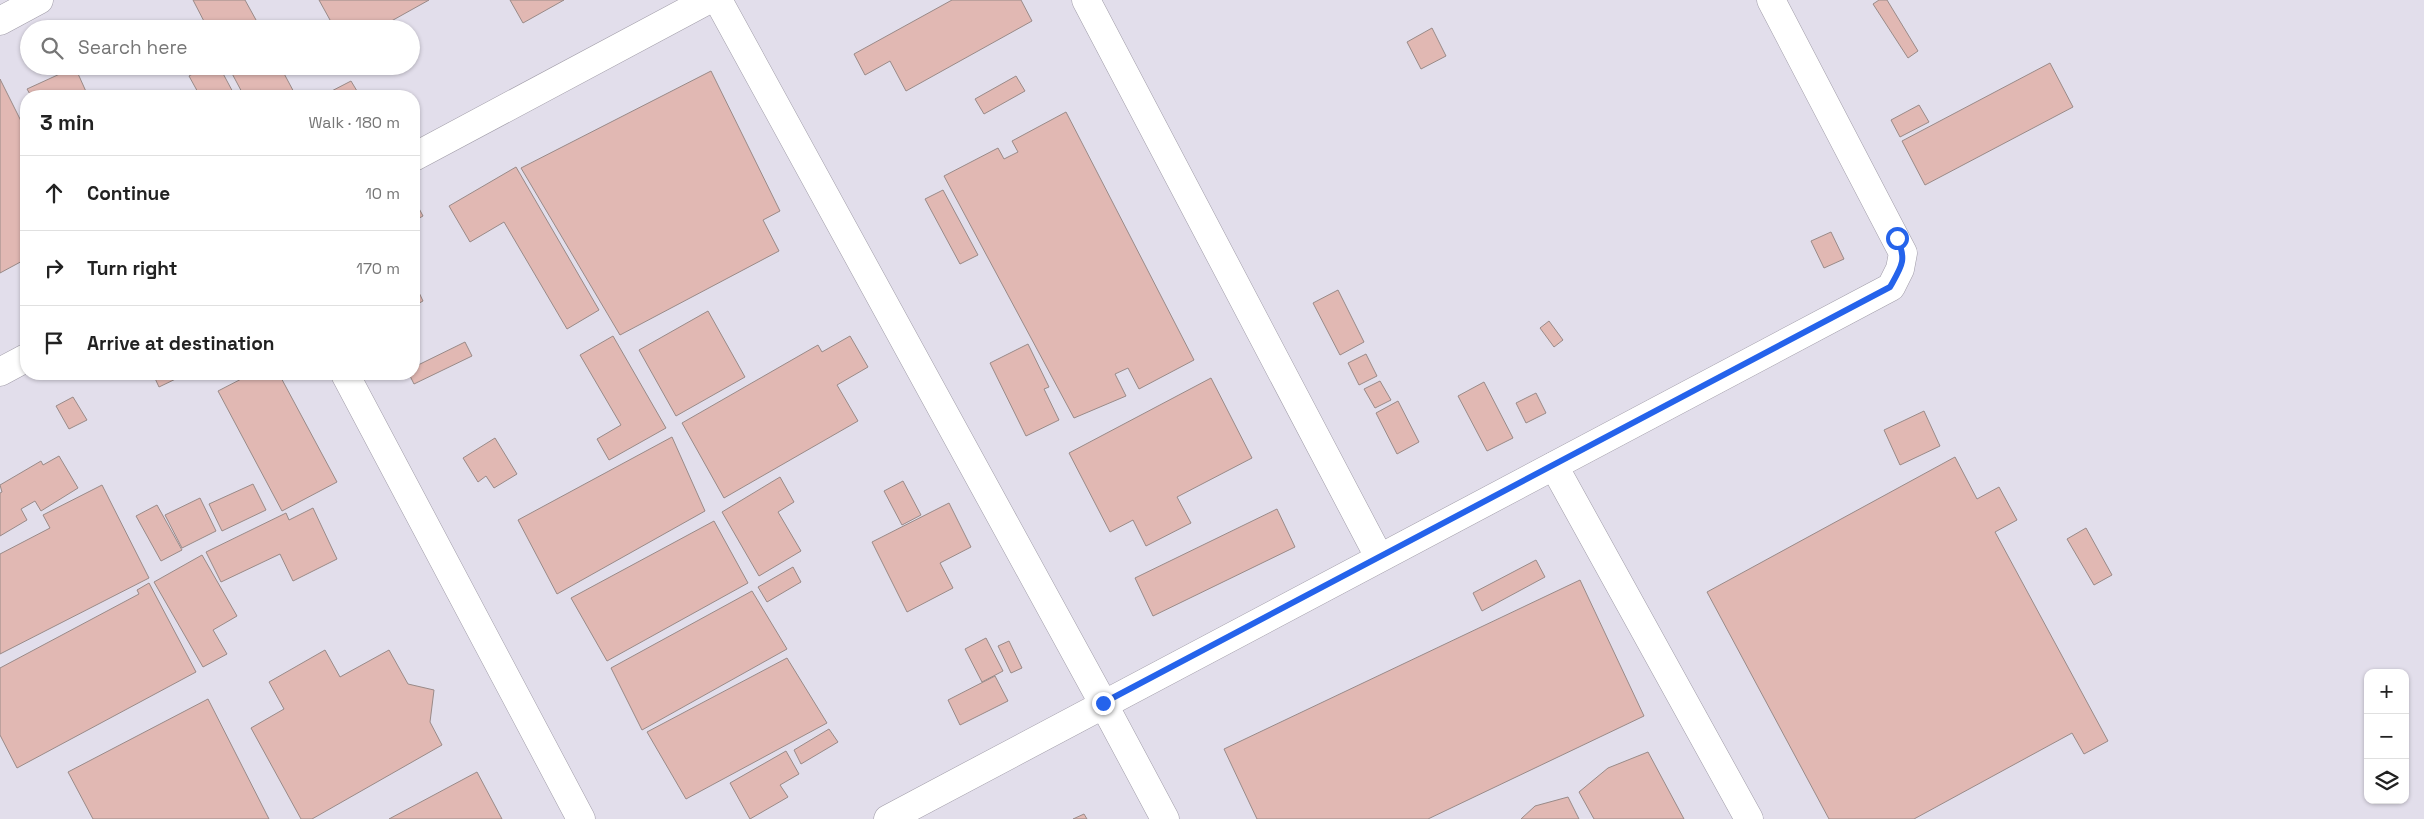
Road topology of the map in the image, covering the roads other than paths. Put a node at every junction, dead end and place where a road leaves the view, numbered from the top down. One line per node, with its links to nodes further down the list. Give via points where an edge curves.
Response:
1 (40, 0): 6 (lane)
2 (708, 0): 7 (lane)
3 (718, 0): 13 (lane)
4 (1086, 0): 12 (lane)
5 (1771, 0): 11 (lane, via 1897,238 1903,253 1900,269 1890,287)
6 (0, 21)
7 (420, 154)
8 (20, 361): 9 (lane)
9 (0, 372)
10 (348, 380): 14 (lane)
11 (1554, 466): 12 (lane); 17 (lane)
12 (1379, 557): 13 (lane)
13 (1103, 703): 15 (lane); 16 (lane)
14 (581, 819)
15 (888, 819)
16 (1165, 819)
17 (1749, 819)

